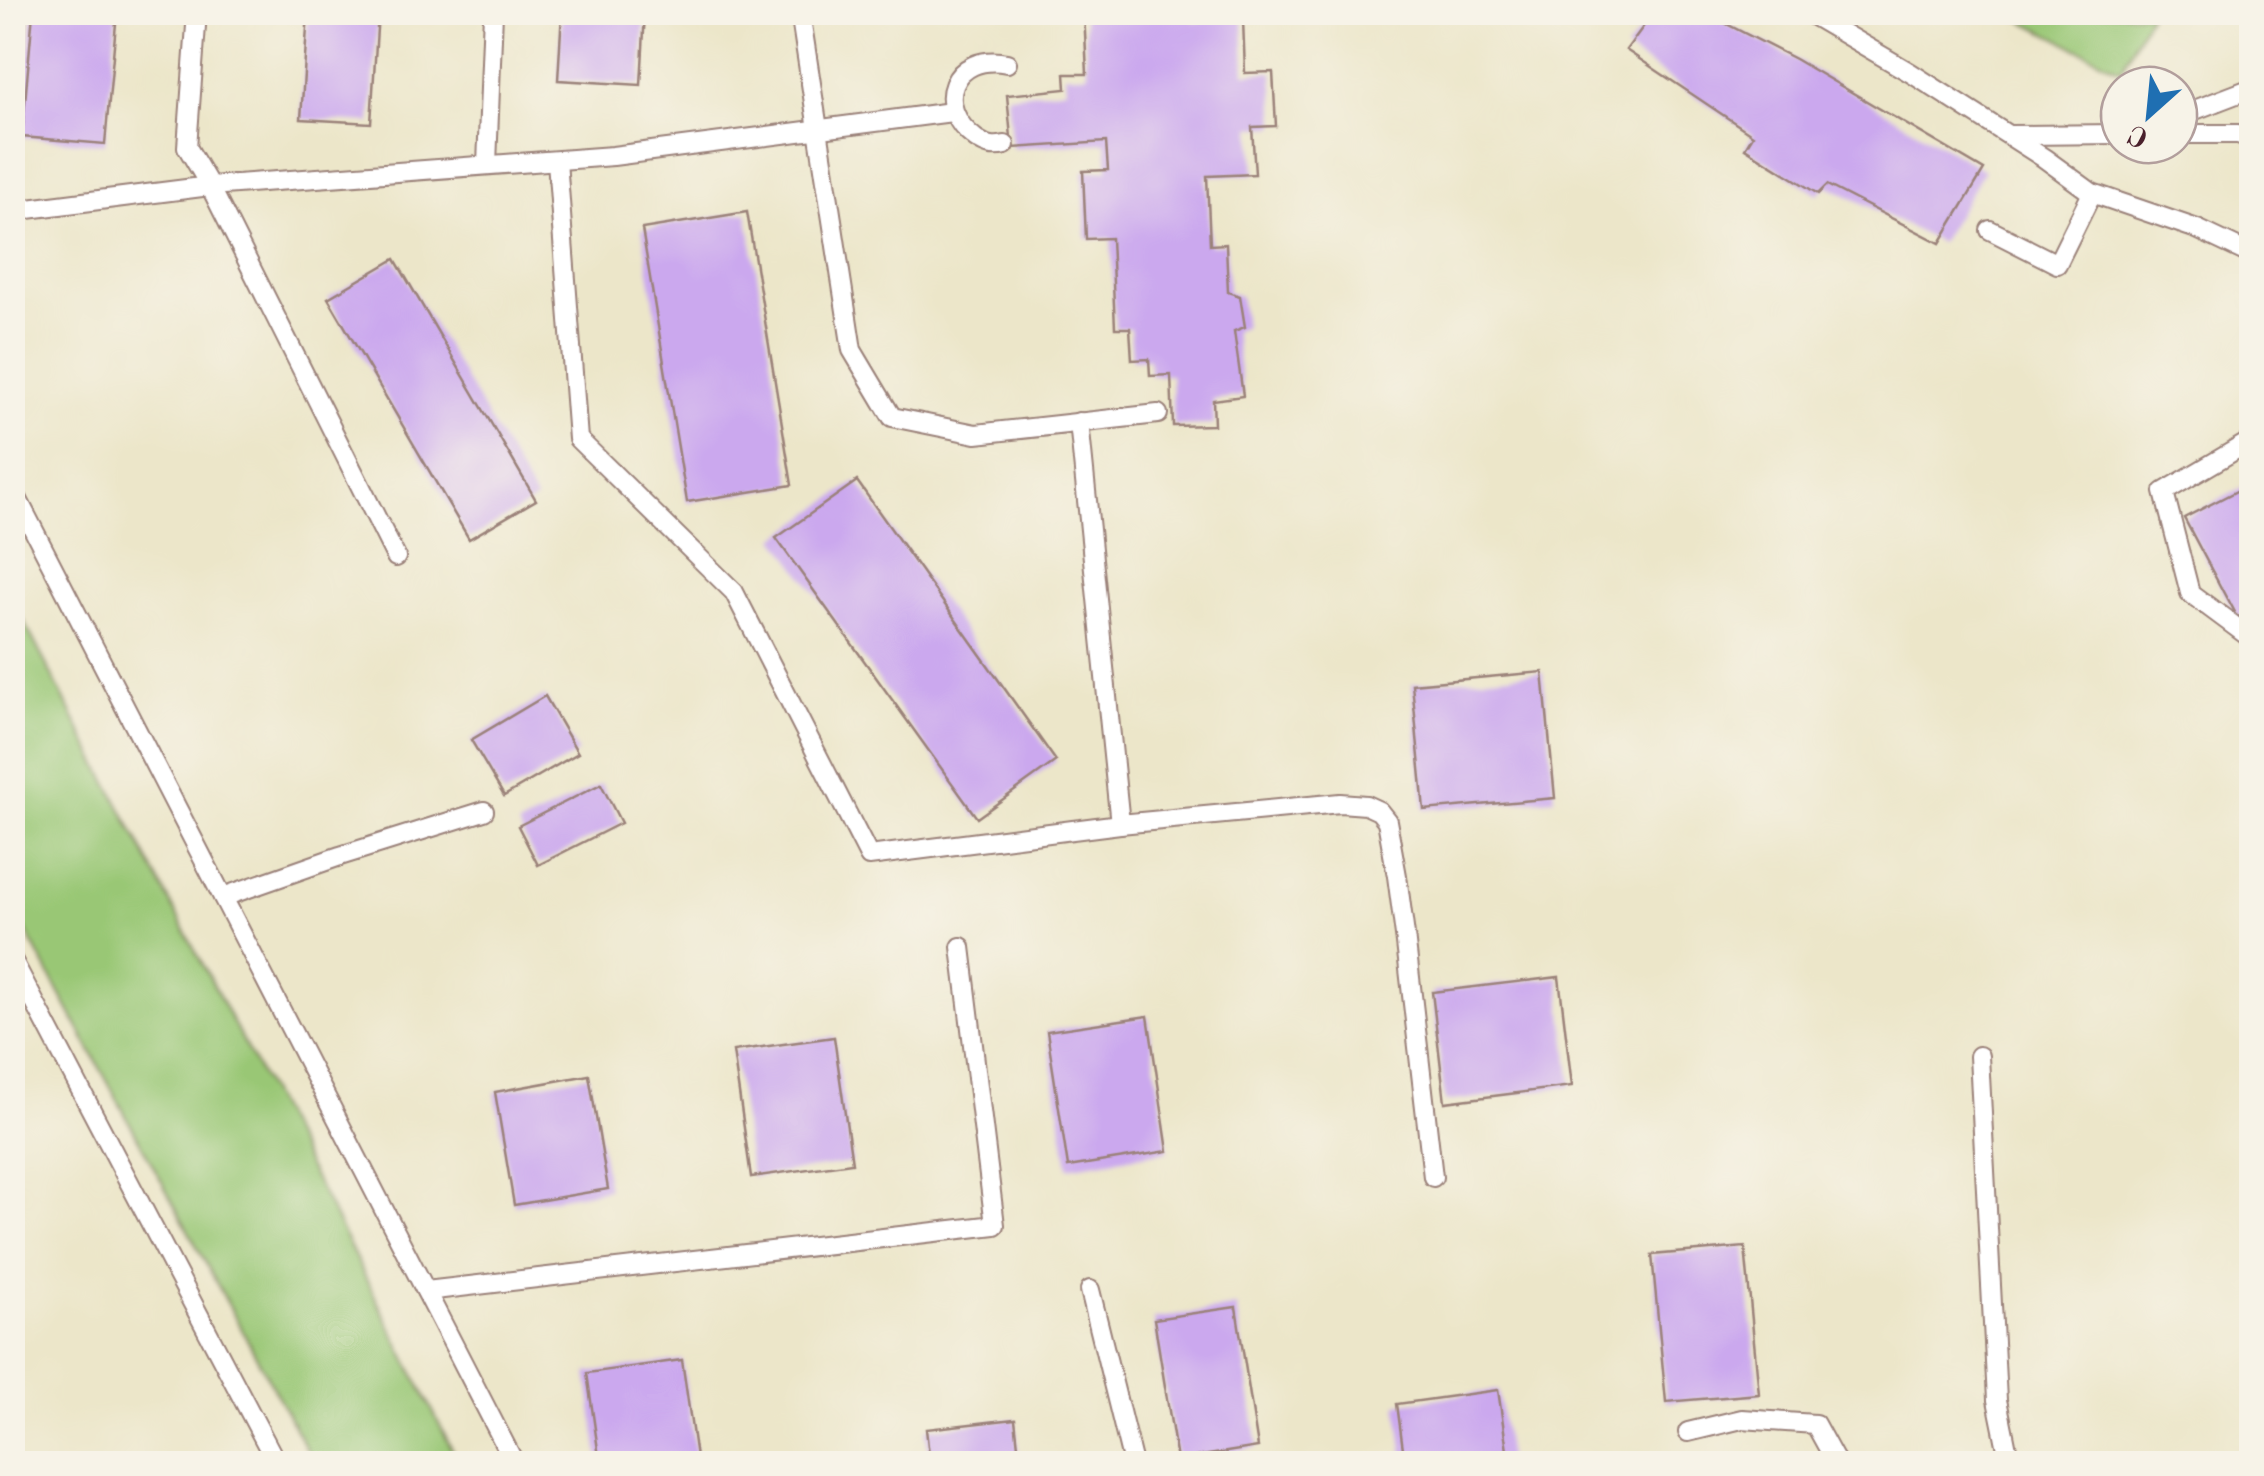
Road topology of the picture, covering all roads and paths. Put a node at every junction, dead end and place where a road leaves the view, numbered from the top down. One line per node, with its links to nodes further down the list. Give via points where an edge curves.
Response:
1 (197, 12): 17 (lane, via 186,147)
2 (492, 12): 16 (lane)
3 (800, 12): 9 (lane)
4 (1807, 12): 12 (lane)
5 (1007, 63): 8 (lane, via 989,60 962,73 952,91)
6 (2252, 88): 7 (lane)
7 (2199, 108)
8 (952, 112): 9 (lane); 14 (lane, via 984,144)
9 (818, 130): 15 (lane); 23 (lane, via 852,350 892,417 976,434)
10 (2099, 134): 12 (lane)
11 (2199, 134): 13 (lane)
12 (2008, 135): 18 (lane)
13 (2252, 140)
14 (1005, 145)
15 (557, 160): 16 (lane); 29 (lane, via 578,439 734,592 869,856)
16 (487, 164): 17 (lane)
17 (210, 186): 19 (lane); 26 (lane)
18 (2092, 193): 20 (lane, via 2058,264); 21 (lane)
19 (12, 212)
20 (1990, 230)
21 (2252, 255)
22 (1158, 414): 23 (lane)
23 (1079, 422): 29 (lane)
24 (2252, 440): 27 (lane, via 2164,492 2190,593)
25 (12, 488): 30 (lane)
26 (396, 557)
27 (2252, 639)
28 (484, 811): 30 (lane)
29 (1120, 824): 34 (lane, via 1340,803 1380,811 1397,876)
30 (223, 897): 35 (lane)
31 (961, 947): 35 (lane, via 996,1225)
32 (12, 959): 38 (lane)
33 (1979, 1056): 42 (lane, via 1997,1400)
34 (1433, 1178)
35 (426, 1290): 39 (lane)
36 (1090, 1290): 40 (lane)
37 (1688, 1432): 41 (lane, via 1742,1419 1815,1424)
38 (277, 1464)
39 (515, 1464)
40 (1133, 1464)
41 (1836, 1464)
42 (2010, 1464)

